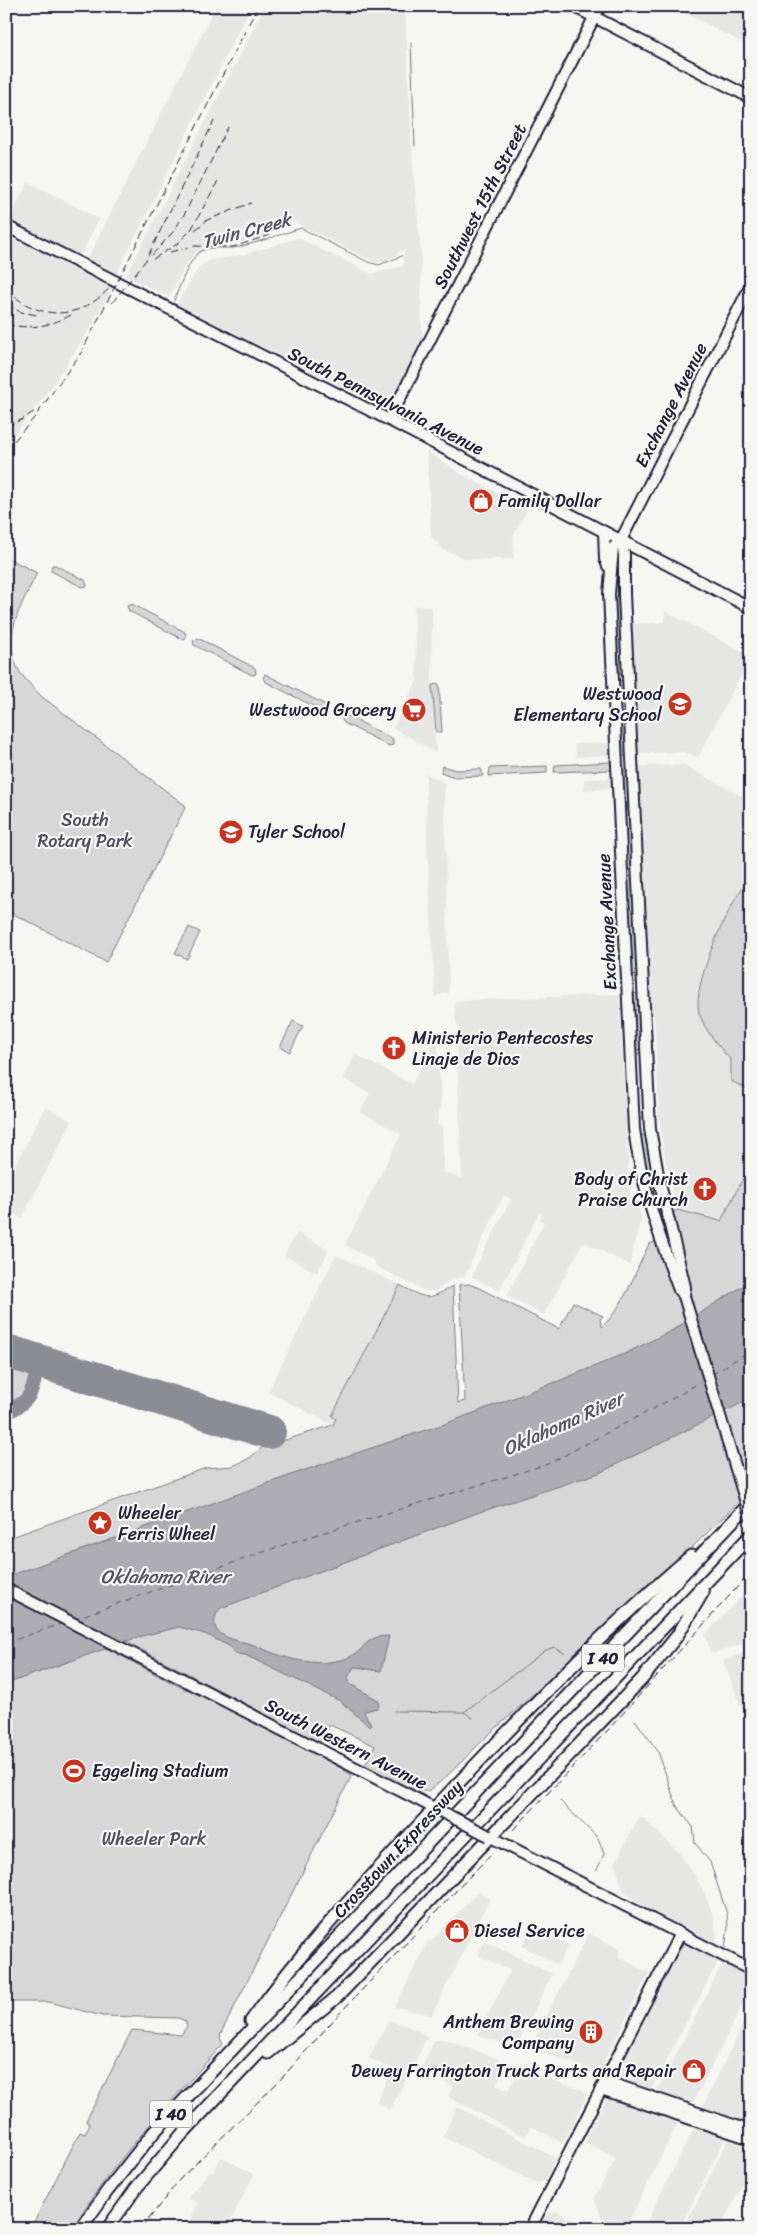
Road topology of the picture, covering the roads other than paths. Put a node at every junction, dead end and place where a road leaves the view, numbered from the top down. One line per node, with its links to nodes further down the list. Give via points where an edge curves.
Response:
1 (573, 6): 3 (main road)
2 (600, 6): 3 (main road, Southwest 15th Street)
3 (594, 17): 4 (main road); 7 (main road, Southwest 15th Street)
4 (751, 98)
5 (6, 226): 7 (main road, South Pennsylvania Avenue)
6 (751, 285): 9 (main road, Exchange Avenue)
7 (389, 420): 8 (main road, South Pennsylvania Avenue)
8 (604, 532): 9 (main road, South Pennsylvania Avenue); 10 (main road, via 605,559)
9 (621, 540): 10 (main road, Exchange Avenue, via 613,548); 11 (main road, South Pennsylvania Avenue); 12 (main road, Exchange Avenue)
10 (610, 569): 13 (main road, Exchange Avenue)
11 (751, 608)
12 (640, 927): 13 (main road); 14 (main road, Exchange Avenue)
13 (624, 929): 15 (main road, Exchange Avenue)
14 (646, 1056): 15 (main road); 16 (main road, Exchange Avenue)
15 (630, 1058): 17 (main road, Exchange Avenue)
16 (647, 1089): 17 (main road); 19 (main road, Exchange Avenue)
17 (631, 1090): 18 (main road, Exchange Avenue)
18 (634, 1128): 19 (main road); 20 (main road, Exchange Avenue)
19 (650, 1128): 21 (main road, Exchange Avenue)
20 (647, 1200): 21 (main road); 22 (main road, Exchange Avenue)
21 (666, 1209): 22 (main road); 23 (main road, Exchange Avenue)
22 (657, 1230): 23 (main road); 24 (main road, Exchange Avenue)
23 (674, 1239): 24 (main road, Exchange Avenue)
24 (684, 1296): 27 (main road, Exchange Avenue, bridge)
25 (751, 1502): 26 (highway, Crosstown Expressway / I 40)
26 (740, 1514): 31 (highway, via 661,1581 576,1661); 35 (highway, Crosstown Expressway / I 40)
27 (751, 1519)
28 (751, 1535): 29 (highway, I 40)
29 (712, 1577): 32 (highway, via 677,1636 642,1679); 36 (highway, I 40)
30 (6, 1589): 31 (main road, South Western Avenue)
31 (438, 1810): 32 (main road, South Western Avenue, bridge); 35 (highway, via 312,1940)
32 (490, 1836): 33 (main road, South Western Avenue); 36 (highway, via 337,1997)
33 (680, 1934): 34 (main road, South Western Avenue); 37 (main road)
34 (751, 1970)
35 (230, 2052): 40 (highway, Crosstown Expressway / I 40, via 154,2132)
36 (234, 2080): 41 (highway, I 40, via 161,2159)
37 (603, 2085): 38 (main road); 39 (main road); 42 (main road)
38 (751, 2131)
39 (751, 2139)
40 (80, 2229)
41 (107, 2229)
42 (530, 2229)

